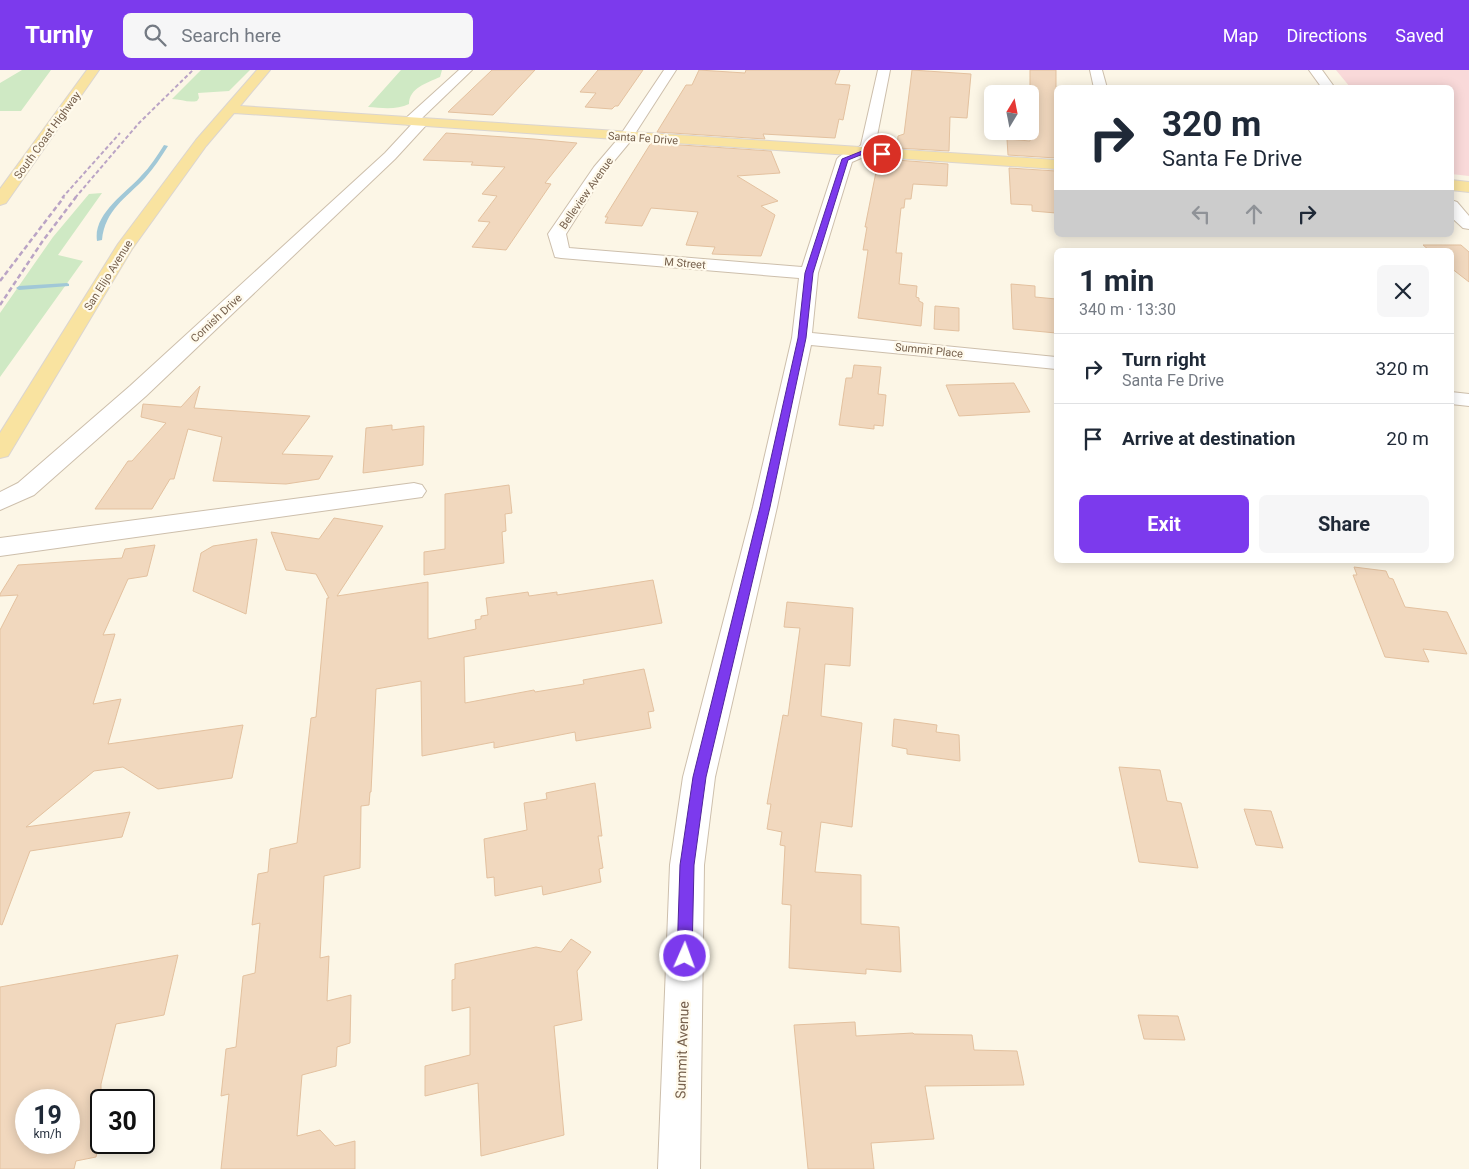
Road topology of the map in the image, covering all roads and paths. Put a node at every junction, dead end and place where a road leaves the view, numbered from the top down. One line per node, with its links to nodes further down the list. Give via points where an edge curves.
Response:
1 (93, 70): 17 (main road, South Coast Highway)
2 (264, 70): 10 (main road, San Elijo Avenue)
3 (466, 70): 11 (street, Cornish Drive)
4 (670, 70): 12 (street, Belleview Avenue)
5 (884, 70): 13 (street, via 869,144)
6 (1096, 70): 8 (street)
7 (1315, 70): 9 (street)
8 (1100, 85)
9 (1327, 85)
10 (230, 109): 11 (main road, Santa Fe Drive); 27 (main road, San Elijo Avenue, via 124,248)
11 (416, 122): 12 (main road, Santa Fe Drive); 29 (street, Cornish Drive, via 383,162 138,391 26,489)
12 (626, 137): 13 (main road, Santa Fe Drive); 21 (street, Belleview Avenue, via 599,170 558,234)
13 (862, 152): 14 (main road, Santa Fe Drive); 22 (street, Summit Avenue, via 846,159)
14 (1054, 165)
15 (1469, 188): 16 (main road)
16 (1455, 196): 19 (street, via 1460,217)
17 (0, 200)
18 (1454, 222): 20 (street)
19 (1469, 224)
20 (1469, 229)
21 (562, 253): 22 (street, M Street)
22 (809, 273): 23 (street, Summit Avenue)
23 (802, 338): 24 (street, Summit Place); 31 (street, Summit Avenue, via 765,507 699,777 687,865)
24 (1054, 363)
25 (1454, 398): 26 (street)
26 (1469, 400)
27 (0, 451)
28 (414, 491): 30 (street)
29 (0, 502)
30 (0, 547)
31 (679, 1169)

